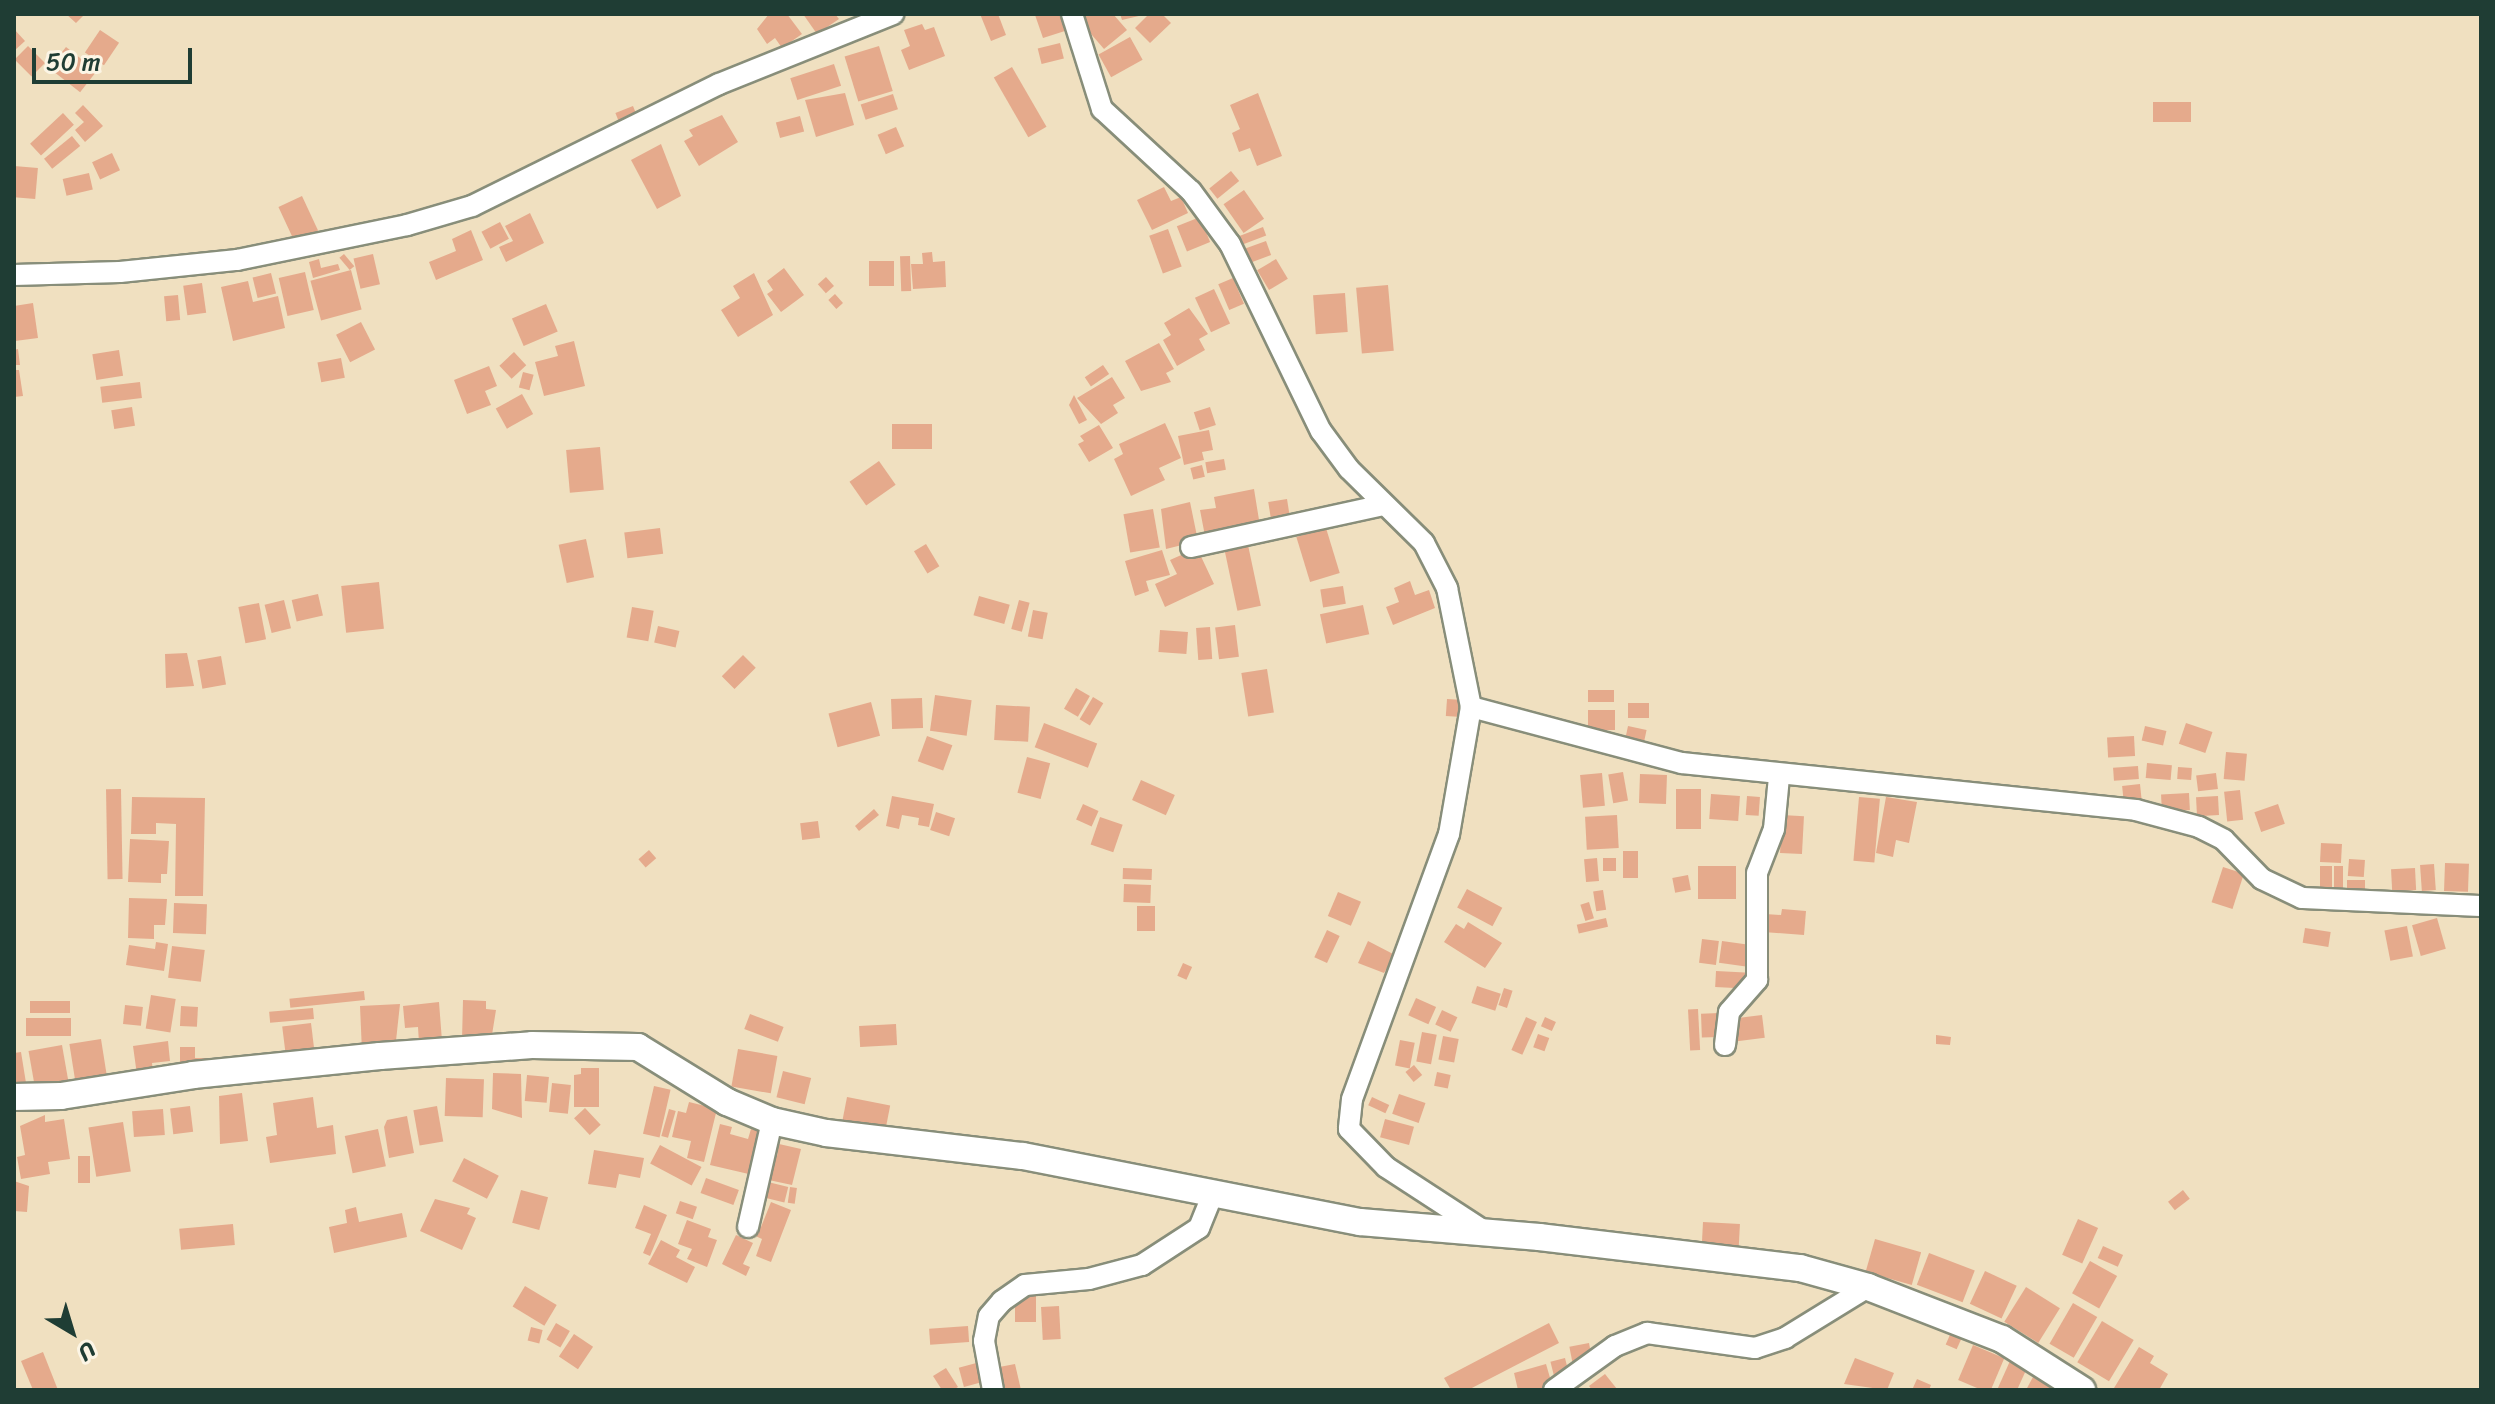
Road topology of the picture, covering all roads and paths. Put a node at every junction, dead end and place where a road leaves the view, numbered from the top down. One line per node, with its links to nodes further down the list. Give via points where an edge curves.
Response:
1 (893, 14): 3 (street, via 719,84 459,210 237,260 120,272)
2 (1072, 14): 4 (street, via 1102,109 1191,191 1230,244 1321,431)
3 (14, 275)
4 (1383, 505): 5 (street); 6 (street, via 1424,543 1438,566)
5 (1191, 547)
6 (1471, 707): 7 (street, via 1634,754); 14 (street, via 1449,834 1349,1115 1349,1129 1369,1153)
7 (1779, 777): 8 (street, via 2136,810 2199,827 2224,840 2262,879 2302,898); 9 (street, via 1774,829 1757,873 1757,980 1729,1012)
8 (2481, 906)
9 (1725, 1045)
10 (14, 1097): 11 (street, via 61,1096 193,1075 380,1056 599,1044 638,1047 727,1102)
11 (772, 1121): 12 (street, via 861,1138 1023,1156); 13 (street)
12 (1213, 1194): 14 (street, via 1360,1222); 16 (street, via 1199,1228 1142,1265 1089,1279 1025,1285 1002,1301 989,1316 984,1341)
13 (748, 1227)
14 (1484, 1231): 15 (street, via 1787,1265)
15 (1868, 1287): 17 (street, via 1785,1338 1755,1348 1647,1333 1615,1346); 18 (street, via 2002,1339)
16 (993, 1390)
17 (1554, 1390)
18 (2082, 1390)

